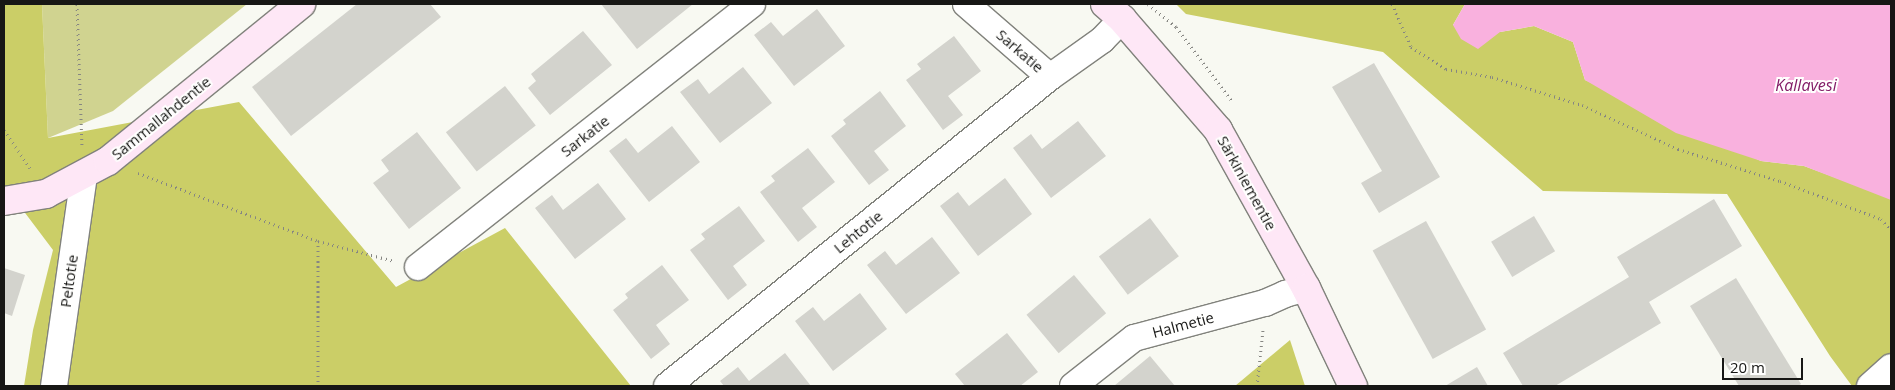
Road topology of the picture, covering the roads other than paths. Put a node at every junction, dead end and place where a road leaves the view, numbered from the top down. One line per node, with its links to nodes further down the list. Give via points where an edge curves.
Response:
1 (301, 4): 6 (street, Sammallahdentie, via 108,161)
2 (752, 4): 8 (street, Sarkatie)
3 (966, 4): 5 (street, Sarkatie)
4 (1114, 12): 5 (street, Sarkatie, via 1102,40); 9 (street, Särkiniementie, via 1218,130)
5 (1050, 77): 12 (street, Lehtotie)
6 (84, 176): 7 (street, Sammallahdentie, via 46,194); 11 (street, Peltotie)
7 (4, 201)
8 (418, 268)
9 (1306, 288): 13 (street, Halmetie, via 1265,303 1134,338); 14 (street, Särkiniementie)
10 (1891, 367): 15 (street)
11 (54, 386)
12 (667, 386)
13 (1072, 386)
14 (1353, 386)
15 (1870, 386)

